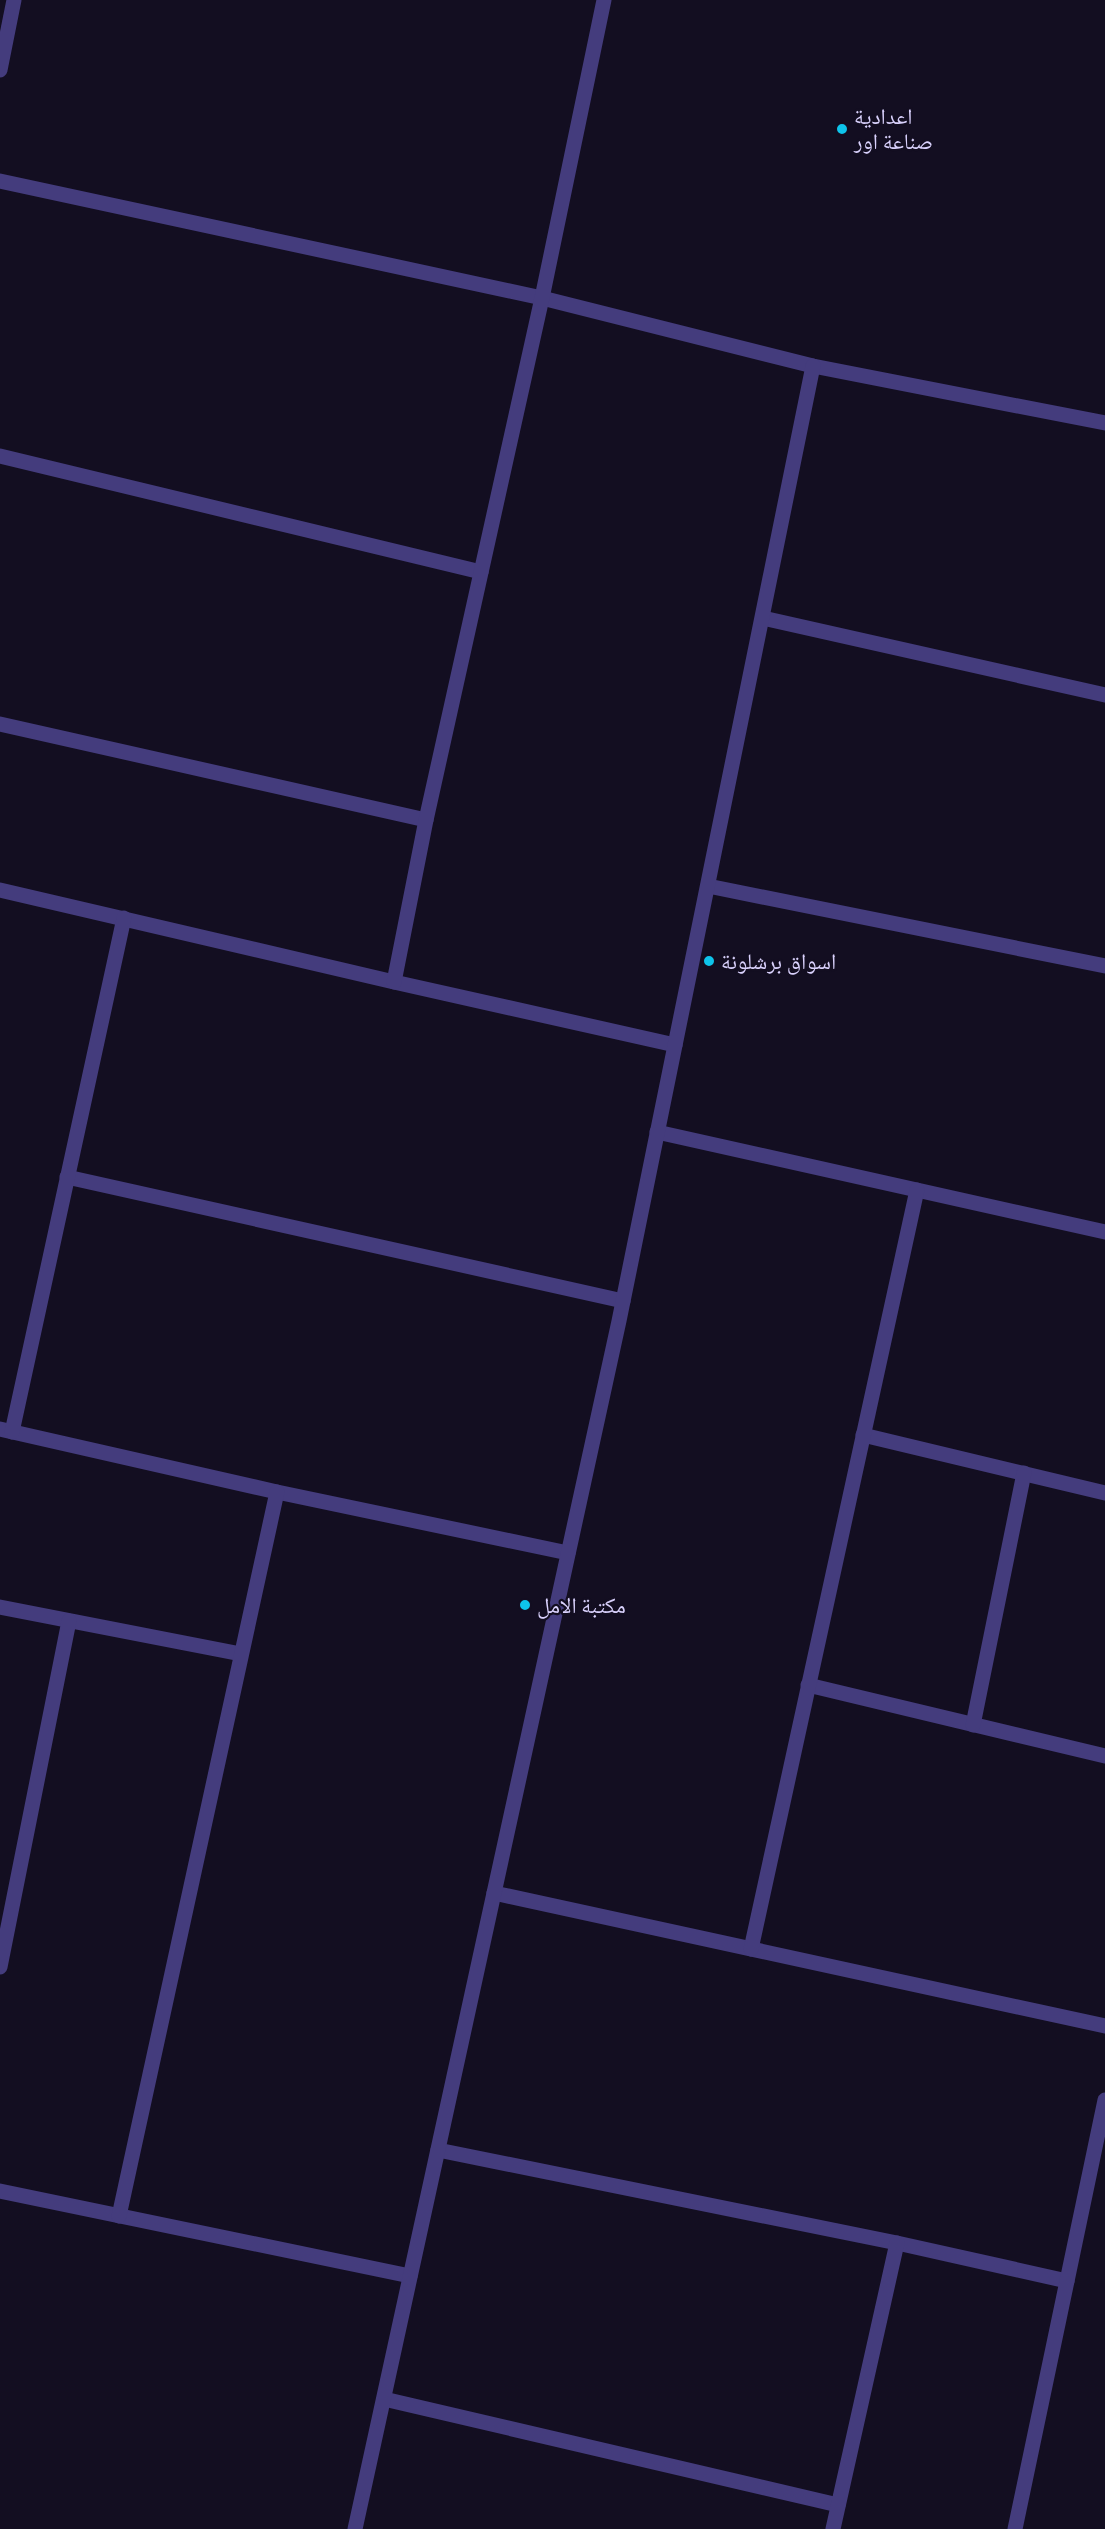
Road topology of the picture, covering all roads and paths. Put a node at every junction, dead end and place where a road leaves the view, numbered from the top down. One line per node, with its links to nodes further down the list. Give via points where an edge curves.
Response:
1 (14, 0): 3 (street)
2 (604, 0): 5 (street)
3 (0, 70)
4 (0, 181): 5 (street)
5 (542, 298): 6 (street); 9 (street)
6 (813, 366): 7 (street); 10 (street)
7 (1105, 423)
8 (0, 456): 9 (street)
9 (481, 572): 13 (street)
10 (762, 618): 11 (street); 14 (street)
11 (1105, 695)
12 (0, 724): 13 (street)
13 (426, 820): 18 (street)
14 (708, 886): 17 (street); 19 (street)
15 (0, 890): 16 (street)
16 (124, 918): 18 (street); 21 (street)
17 (1105, 966)
18 (394, 982): 19 (street)
19 (675, 1045): 20 (street)
20 (657, 1132): 22 (street); 24 (street)
21 (67, 1177): 24 (street); 25 (street)
22 (917, 1190): 23 (street); 26 (street)
23 (1105, 1232)
24 (623, 1301): 30 (street)
25 (6, 1431): 28 (street)
26 (863, 1435): 27 (street); 34 (street)
27 (1024, 1473): 29 (street); 35 (street)
28 (277, 1492): 30 (street); 33 (street)
29 (1105, 1493)
30 (568, 1553): 37 (street)
31 (0, 1606): 32 (street)
32 (69, 1621): 33 (street); 39 (street)
33 (241, 1653): 44 (street)
34 (808, 1685): 35 (street); 38 (street)
35 (973, 1725): 36 (street)
36 (1105, 1756)
37 (494, 1893): 38 (street); 42 (street)
38 (751, 1949): 40 (street)
39 (0, 1967)
40 (1105, 2026)
41 (1105, 2100): 47 (street)
42 (438, 2150): 45 (street); 46 (street)
43 (0, 2191): 44 (street)
44 (119, 2216): 46 (street)
45 (897, 2243): 47 (street); 49 (street)
46 (411, 2276): 48 (street)
47 (1067, 2281): 52 (street)
48 (384, 2399): 49 (street); 50 (street)
49 (838, 2505): 51 (street)
50 (355, 2529)
51 (833, 2529)
52 (1016, 2529)

